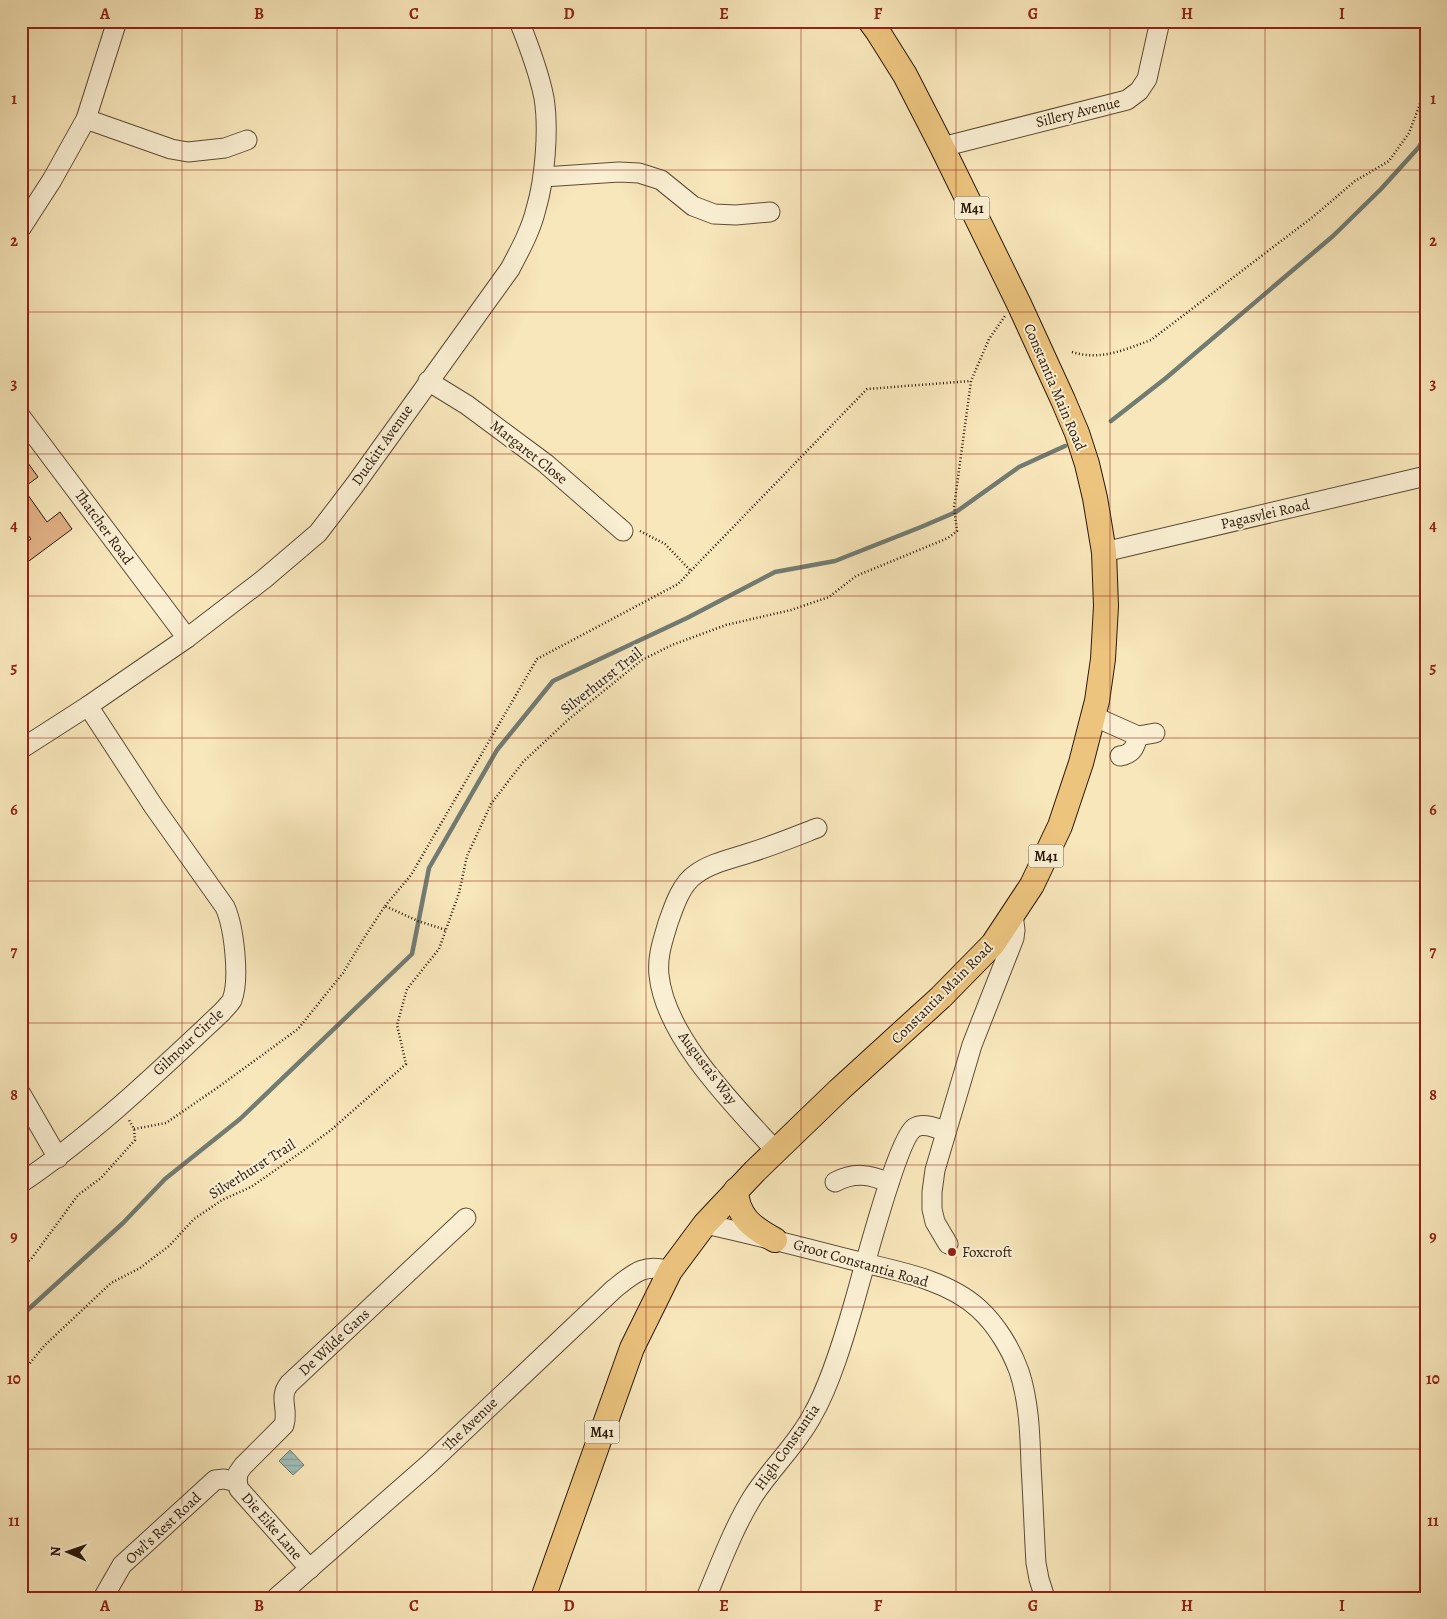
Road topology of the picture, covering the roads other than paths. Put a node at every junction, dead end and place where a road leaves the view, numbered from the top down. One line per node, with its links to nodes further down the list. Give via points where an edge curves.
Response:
1 (117, 21): 5 (street)
2 (519, 21): 8 (street, Duckitt Avenue, via 533,56 544,99 546,134)
3 (870, 21): 7 (main road, Constantia Main Road / M41, via 905,74)
4 (1160, 21): 7 (street, Sillery Avenue, via 1147,79 1139,92 1127,100)
5 (86, 119): 6 (street, via 188,152 225,148); 10 (street)
6 (247, 140)
7 (942, 147): 15 (main road, Constantia Main Road / M41, via 1064,400 1087,464)
8 (542, 177): 9 (street, via 639,172 661,180 694,206 714,214); 11 (street, Duckitt Avenue, via 525,241 510,269)
9 (770, 212)
10 (21, 228)
11 (428, 381): 14 (street, Margaret Close, via 545,463); 16 (street, Duckitt Avenue, via 318,532 264,579)
12 (21, 417): 16 (street, Thatcher Road)
13 (1426, 476): 15 (street, Pagasvlei Road)
14 (623, 531)
15 (1104, 552): 18 (main road, Constantia Main Road / M41, via 1106,606 1103,659)
16 (187, 638): 17 (street, Duckitt Avenue)
17 (88, 706): 19 (street, Duckitt Avenue); 26 (street, Gilmour Circle, via 154,807 221,900 230,917 235,970 232,1000 216,1018)
18 (1093, 716): 20 (street, via 1146,734 1133,750); 22 (main road, Constantia Main Road / M41, via 1060,826 1032,885)
19 (21, 749)
20 (1120, 756)
21 (817, 828): 25 (street, Augusta's Way, via 716,864 688,880 671,914 658,960 664,995 679,1031 725,1094)
22 (1012, 914): 24 (street, via 1014,938 972,1045); 25 (main road, Constantia Main Road / M41, via 993,944 941,997)
23 (21, 1094): 26 (street)
24 (946, 1132): 29 (street, High Constantia, via 922,1126 911,1130); 34 (street, via 935,1170 932,1209 935,1222)
25 (775, 1150): 30 (main road, Constantia Main Road / M41)
26 (58, 1158): 28 (street, Gilmour Circle)
27 (835, 1182): 29 (street, via 862,1174)
28 (21, 1183)
29 (889, 1183): 35 (street, High Constantia)
30 (736, 1190): 32 (main road, Constantia Main Road / M41); 33 (main road, via 738,1207 745,1219)
31 (466, 1218): 37 (street, De Wilde Gans, via 289,1384 283,1393 284,1425 243,1466)
32 (705, 1224): 33 (street, Groot Constantia Road); 36 (main road, Constantia Main Road / M41)
33 (775, 1240): 35 (street, Groot Constantia Road)
34 (948, 1244)
35 (865, 1263): 42 (street, High Constantia, via 843,1337 812,1417 751,1500); 43 (street, Groot Constantia Road, via 921,1278 958,1294 978,1308 1010,1352 1019,1372 1028,1417 1036,1563)
36 (670, 1270): 38 (street, The Avenue, via 649,1267 639,1270 614,1289 429,1464); 41 (main road, Constantia Main Road / M41, via 632,1348)
37 (236, 1482): 38 (street, Die Eike Lane); 39 (street, Owl's Rest Road, via 215,1480 122,1565)
38 (310, 1569): 40 (street, The Avenue)
39 (103, 1598)
40 (276, 1598)
41 (543, 1598)
42 (706, 1598)
43 (1045, 1598)

